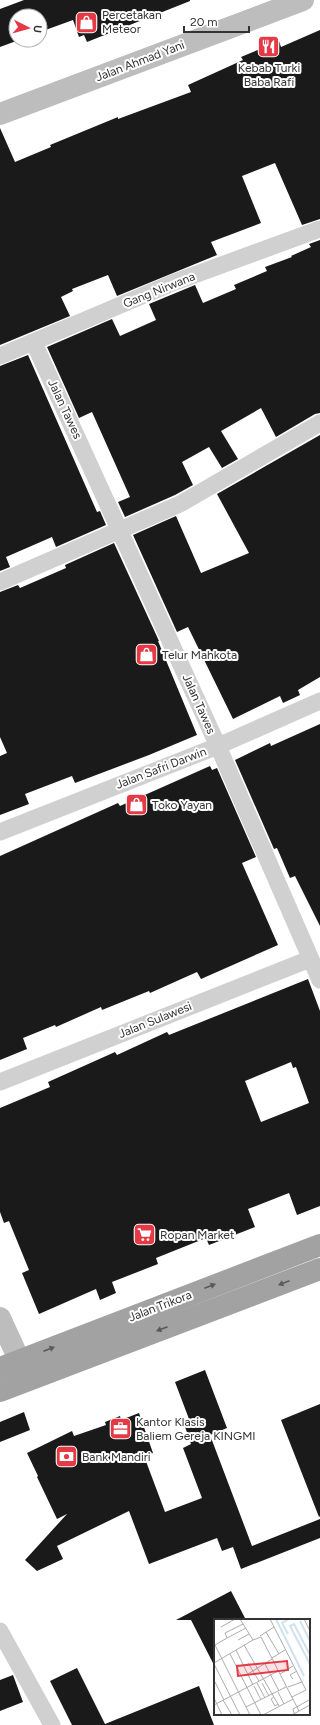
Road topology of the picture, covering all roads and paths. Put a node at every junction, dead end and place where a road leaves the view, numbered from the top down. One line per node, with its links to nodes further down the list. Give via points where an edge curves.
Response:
1 (303, 0): 2 (main road, Jalan Ahmad Yani)
2 (0, 114)
3 (320, 229): 4 (street, Gang Nirwana, via 175,282)
4 (34, 343): 5 (street, Gang Nirwana); 7 (street, Jalan Tawes)
5 (0, 356)
6 (320, 423): 7 (street, via 180,504)
7 (121, 530): 8 (street); 10 (street, Jalan Tawes)
8 (0, 582)
9 (320, 701): 10 (street, Jalan Safri Darwin)
10 (218, 746): 11 (street, Jalan Safri Darwin); 12 (street, Jalan Tawes)
11 (0, 832)
12 (310, 959): 13 (street, Jalan Tawes); 14 (street, Jalan Sulawesi)
13 (320, 980)
14 (0, 1082)
15 (320, 1244): 17 (highway, Jalan Trikora)
16 (320, 1269): 18 (highway, Jalan Trikora, one-way to 18)
17 (231, 1278): 18 (highway); 20 (highway, Jalan Trikora, one-way to 17)
18 (239, 1300): 21 (highway, Jalan Trikora, one-way to 21)
19 (0, 1318): 20 (main road)
20 (9, 1365): 21 (main road)
21 (28, 1380): 22 (highway, Jalan Trikora)
22 (0, 1391)
23 (0, 1631): 24 (street)
24 (52, 1725)

